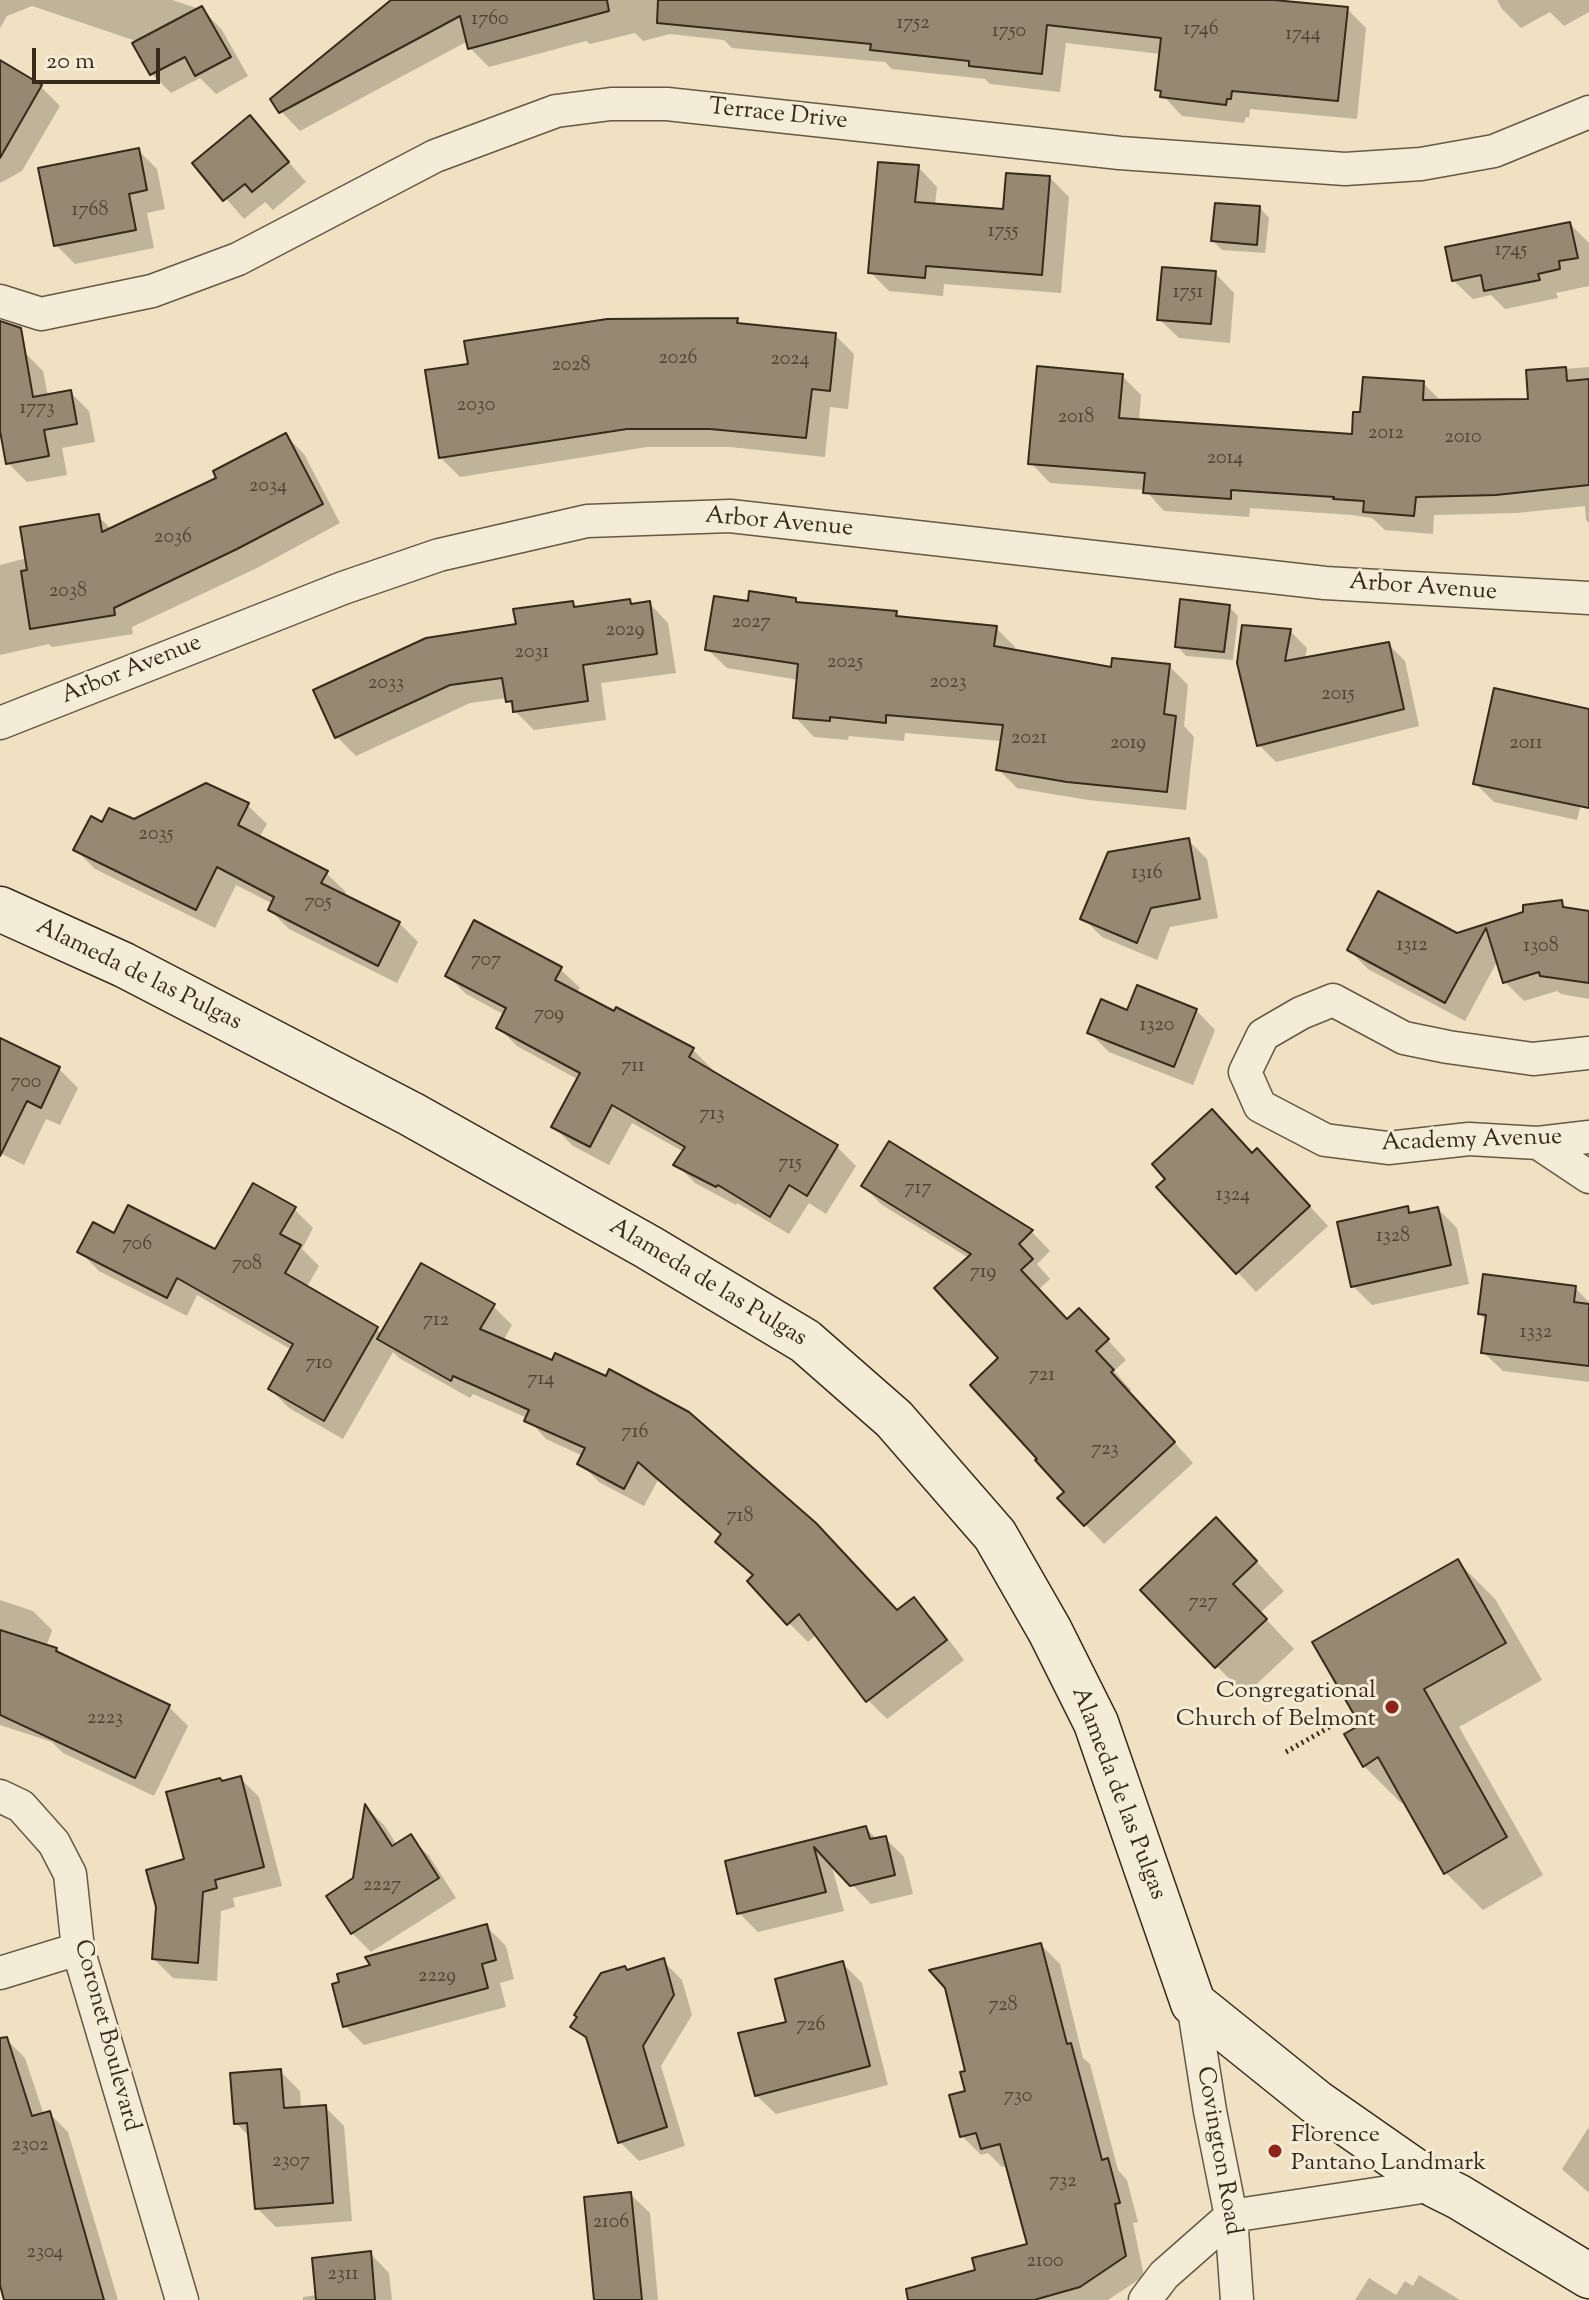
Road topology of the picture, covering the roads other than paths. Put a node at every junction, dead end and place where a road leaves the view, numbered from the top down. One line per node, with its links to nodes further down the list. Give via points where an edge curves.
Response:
1 (1589, 112): 2 (street, Terrace Drive, via 1494,151 1421,164 1345,169 1120,153 667,104 611,104 556,111 435,156 238,259 152,291 41,314)
2 (0, 301)
3 (1589, 598): 4 (street, Arbor Avenue, via 1325,583 730,516 587,521 439,555 357,583)
4 (0, 723)
5 (0, 909): 13 (main road, Alameda de las Pulgas, via 124,965 411,1114 648,1247 805,1341 894,1419 995,1535 1050,1631 1096,1723)
6 (1589, 1053): 8 (street, Academy Avenue, via 1533,1059 1404,1038 1333,1000 1263,1035 1245,1072 1260,1106 1325,1140 1388,1148 1469,1139)
7 (1589, 1137): 8 (street, Academy Avenue)
8 (1538, 1143): 9 (street)
9 (1589, 1177)
10 (0, 1796): 11 (street, Coronet Boulevard, via 21,1806 54,1843 70,1874)
11 (78, 1949): 12 (street); 17 (street, Coronet Boulevard)
12 (0, 1973)
13 (1193, 2003): 14 (main road, via 1316,2102); 15 (street, Covington Road)
14 (1435, 2185): 15 (street); 16 (main road)
15 (1231, 2216): 18 (street, via 1164,2275); 19 (street, Covington Road)
16 (1589, 2276)
17 (182, 2300)
18 (1145, 2300)
19 (1237, 2300)

